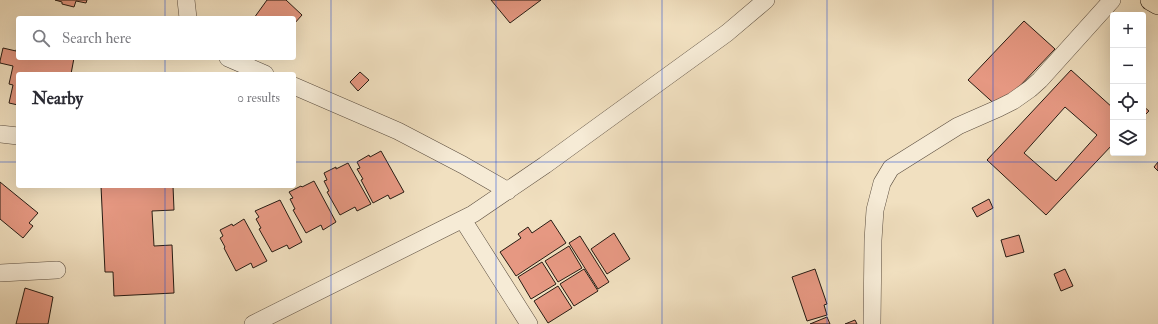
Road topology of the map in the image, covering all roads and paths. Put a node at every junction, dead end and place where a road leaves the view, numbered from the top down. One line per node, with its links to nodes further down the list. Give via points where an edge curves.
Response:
1 (186, 0): 6 (street)
2 (766, 0): 12 (street, via 727,33)
3 (1112, 0): 18 (street, via 1030,89 999,108 958,126 890,168 882,183 876,210)
4 (1151, 0): 5 (main road)
5 (1158, 4)
6 (188, 16)
7 (233, 60): 8 (street)
8 (260, 72)
9 (296, 87): 12 (street, via 398,131)
10 (0, 134): 11 (street)
11 (16, 136)
12 (508, 191): 13 (street)
13 (463, 220): 16 (street); 17 (street)
14 (57, 270): 15 (street)
15 (0, 273)
16 (253, 324)
17 (529, 324)
18 (872, 324)

